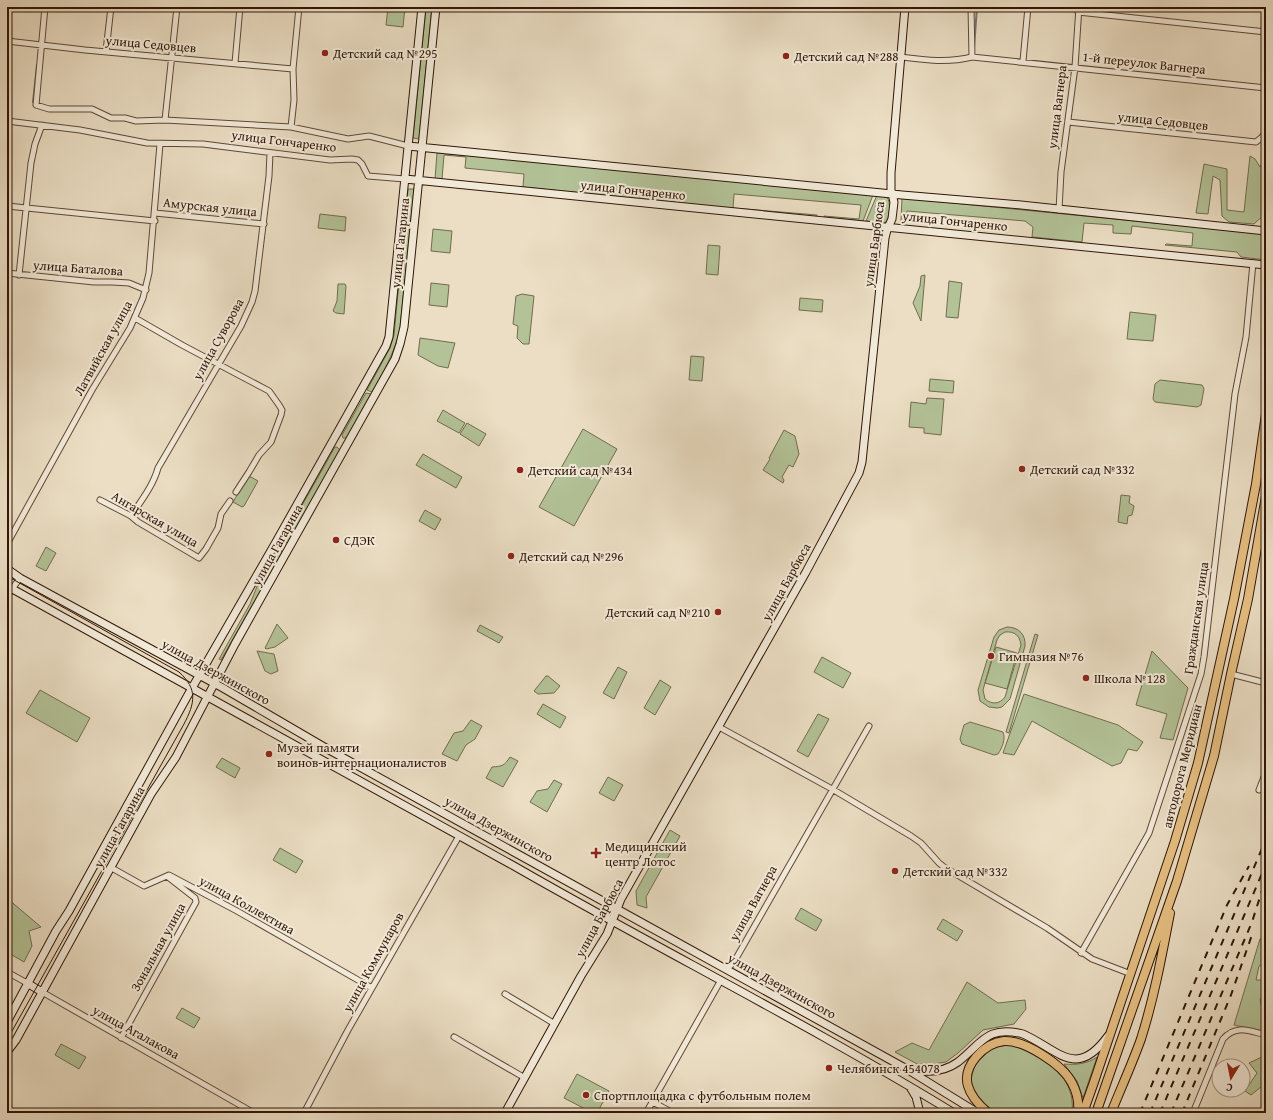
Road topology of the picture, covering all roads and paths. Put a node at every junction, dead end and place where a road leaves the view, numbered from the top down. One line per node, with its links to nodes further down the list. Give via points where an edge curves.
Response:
1 (45, 7): 14 (street)
2 (111, 7): 15 (street)
3 (177, 7): 16 (street)
4 (240, 7): 20 (street)
5 (299, 7): 22 (street)
6 (422, 7): 31 (main road, улица Гагарина)
7 (436, 7): 32 (main road, улица Гагарина)
8 (905, 7): 17 (main road, улица Барбюса)
9 (971, 7): 18 (street)
10 (1028, 7): 19 (street)
11 (1079, 9): 12 (street); 21 (street, улица Вагнера)
12 (1266, 32)
13 (7, 41): 14 (street, улица Седовцев)
14 (42, 44): 15 (street, улица Седовцев); 24 (street, улица Гончаренко, via 36,106 48,109 92,109 111,118 136,121)
15 (106, 51): 16 (street, улица Седовцев)
16 (172, 57): 20 (street, улица Седовцев); 24 (street)
17 (901, 57): 18 (street, 1-й переулок Вагнера, via 934,61); 36 (main road, улица Барбюса, via 890,173)
18 (972, 57): 19 (street, 1-й переулок Вагнера)
19 (1023, 61): 21 (street, 1-й переулок Вагнера)
20 (235, 63): 22 (street, улица Седовцев)
21 (1075, 67): 23 (street, 1-й переулок Вагнера); 26 (street, улица Вагнера)
22 (293, 69): 28 (street, via 294,100)
23 (1266, 88)
24 (165, 120): 28 (street, улица Гончаренко)
25 (7, 121): 27 (street, улица Гончаренко)
26 (1068, 122): 29 (street, улица Седовцев, via 1256,142); 39 (street, улица Вагнера)
27 (42, 125): 30 (street, улица Гончаренко); 38 (street, via 33,151)
28 (291, 127): 31 (street, улица Гончаренко, via 348,139 369,136)
29 (1266, 132)
30 (160, 144): 33 (street, улица Гончаренко, via 215,145); 40 (street, Латвийская улица)
31 (408, 146): 32 (main road, улица Гончаренко); 34 (main road, улица Гагарина)
32 (422, 148): 35 (main road, улица Гагарина); 36 (main road, улица Гончаренко)
33 (270, 153): 34 (street, улица Гончаренко, via 330,160 358,160 368,176); 42 (street, улица Суворова)
34 (405, 179): 35 (main road, улица Гончаренко); 53 (main road, улица Гагарина, via 388,341)
35 (419, 180): 43 (main road, улица Гончаренко); 54 (main road, улица Гагарина, via 404,327 400,344 391,367)
36 (892, 193): 39 (main road, улица Гончаренко); 43 (main road, улица Барбюса, via 894,202 892,219)
37 (7, 206): 38 (street)
38 (27, 209): 41 (street); 48 (street)
39 (1059, 210): 44 (main road, улица Гончаренко)
40 (155, 213): 41 (street, Латвийская улица); 42 (street, Амурская улица)
41 (154, 221): 49 (street, Латвийская улица, via 150,273)
42 (264, 224): 51 (street, улица Суворова, via 252,302 241,326)
43 (888, 227): 45 (main road, улица Гончаренко); 74 (main road, улица Барбюса, via 859,473)
44 (1266, 231)
45 (1253, 263): 46 (main road, улица Гончаренко); 87 (street, Гражданская улица, via 1246,337 1235,394 1201,674 1150,833)
46 (1266, 264)
47 (7, 273): 48 (street, улица Баталова)
48 (19, 275): 49 (street, улица Баталова, via 129,283)
49 (146, 290): 50 (street, Латвийская улица)
50 (135, 318): 51 (street); 61 (street, Латвийская улица)
51 (217, 364): 55 (street, via 269,391 282,410 271,442 259,455); 59 (street, улица Суворова)
52 (1266, 414): 90 (main road, автодорога Меридиан, via 1256,484 1234,599 1198,762 1176,841)
53 (335, 439): 54 (main road); 60 (main road, улица Гагарина)
54 (347, 445): 62 (main road, улица Гагарина)
55 (236, 492)
56 (1266, 496): 67 (main road, автодорога Меридиан, via 1248,599)
57 (100, 500): 59 (street, Ангарская улица)
58 (230, 501): 59 (street, Ангарская улица, via 221,514 218,528 199,558)
59 (131, 516)
60 (276, 542): 62 (main road); 68 (main road, улица Гагарина)
61 (7, 544)
62 (289, 549): 70 (main road, улица Гагарина)
63 (7, 569): 64 (main road, улица Дзержинского)
64 (20, 578): 65 (street); 68 (main road, улица Дзержинского)
65 (10, 588): 66 (street); 71 (main road, улица Дзержинского)
66 (7, 596)
67 (1231, 674): 69 (street); 84 (main road, автодорога Меридиан, via 1215,751)
68 (200, 676): 70 (main road, улица Дзержинского); 71 (main road, улица Гагарина)
69 (1266, 683)
70 (215, 684): 72 (main road, улица Гагарина); 76 (main road, улица Дзержинского)
71 (193, 688): 72 (main road, улица Дзержинского); 92 (main road, улица Гагарина)
72 (208, 697): 79 (main road, улица Дзержинского); 82 (main road, улица Гагарина, via 176,757 151,794)
73 (869, 726): 77 (street, улица Вагнера)
74 (719, 727): 77 (street); 85 (main road, улица Барбюса)
75 (1266, 772): 78 (street)
76 (401, 789): 79 (main road); 80 (main road, улица Дзержинского)
77 (832, 790): 87 (street, via 911,836 944,867 1047,928); 88 (street, улица Вагнера, via 734,962)
78 (1260, 790)
79 (395, 800): 81 (main road, улица Дзержинского)
80 (466, 825): 81 (main road, улица Коммунаров); 85 (main road, улица Дзержинского)
81 (459, 836): 86 (main road, улица Дзержинского); 93 (street, улица Коммунаров)
82 (110, 867): 83 (street, via 144,886); 94 (main road, улица Гагарина)
83 (166, 876): 93 (street, улица Коллектива, via 169,875 237,911); 101 (street, Зональная улица, via 195,898 196,902)
84 (1177, 881): 118 (main road, автодорога Меридиан); 119 (main road, via 1157,980 1138,1046)
85 (616, 909): 86 (main road, улица Барбюса); 88 (main road, улица Дзержинского)
86 (612, 921): 91 (main road, улица Дзержинского); 97 (main road, улица Барбюса)
87 (1081, 952): 90 (street, via 1102,964)
88 (727, 969): 91 (main road, улица Вагнера); 103 (main road, улица Дзержинского)
89 (7, 972): 92 (street, улица Агалакова)
90 (1131, 974): 98 (main road, автодорога Меридиан)
91 (721, 980): 105 (main road, улица Дзержинского); 106 (street, улица Вагнера)
92 (28, 983): 94 (main road, улица Агалакова); 96 (main road, улица Гагарина)
93 (372, 988): 108 (street, улица Коммунаров)
94 (42, 992): 101 (street, улица Агалакова); 102 (main road, улица Гагарина)
95 (505, 994): 97 (street)
96 (7, 1022)
97 (555, 1024): 104 (main road, улица Барбюса)
98 (1112, 1031): 103 (main road, via 1097,1050 1081,1059 1064,1057 1023,1034 1001,1032 983,1039 958,1062 945,1069 924,1072); 117 (main road, автодорога Меридиан)
99 (1266, 1035): 120 (street, via 1240,1029 1228,1034)
100 (454, 1036): 104 (street)
101 (121, 1038): 107 (street, улица Агалакова)
102 (7, 1052)
103 (905, 1068): 114 (main road, улица Дзержинского)
104 (525, 1078): 109 (main road, улица Барбюса)
105 (908, 1085): 112 (main road, via 916,1097); 113 (main road, улица Дзержинского)
106 (653, 1102): 110 (street, улица Вагнера); 111 (street)
107 (254, 1113)
108 (304, 1113)
109 (505, 1113)
110 (646, 1113)
111 (673, 1113)
112 (920, 1113)
113 (954, 1113)
114 (978, 1113)
115 (988, 1113): 116 (main road, via 970,1092 968,1074 975,1059 985,1049 1005,1041 1027,1046 1063,1071 1075,1088)
116 (1078, 1113)
117 (1083, 1113)
118 (1096, 1113)
119 (1111, 1113)
120 (1193, 1113)

